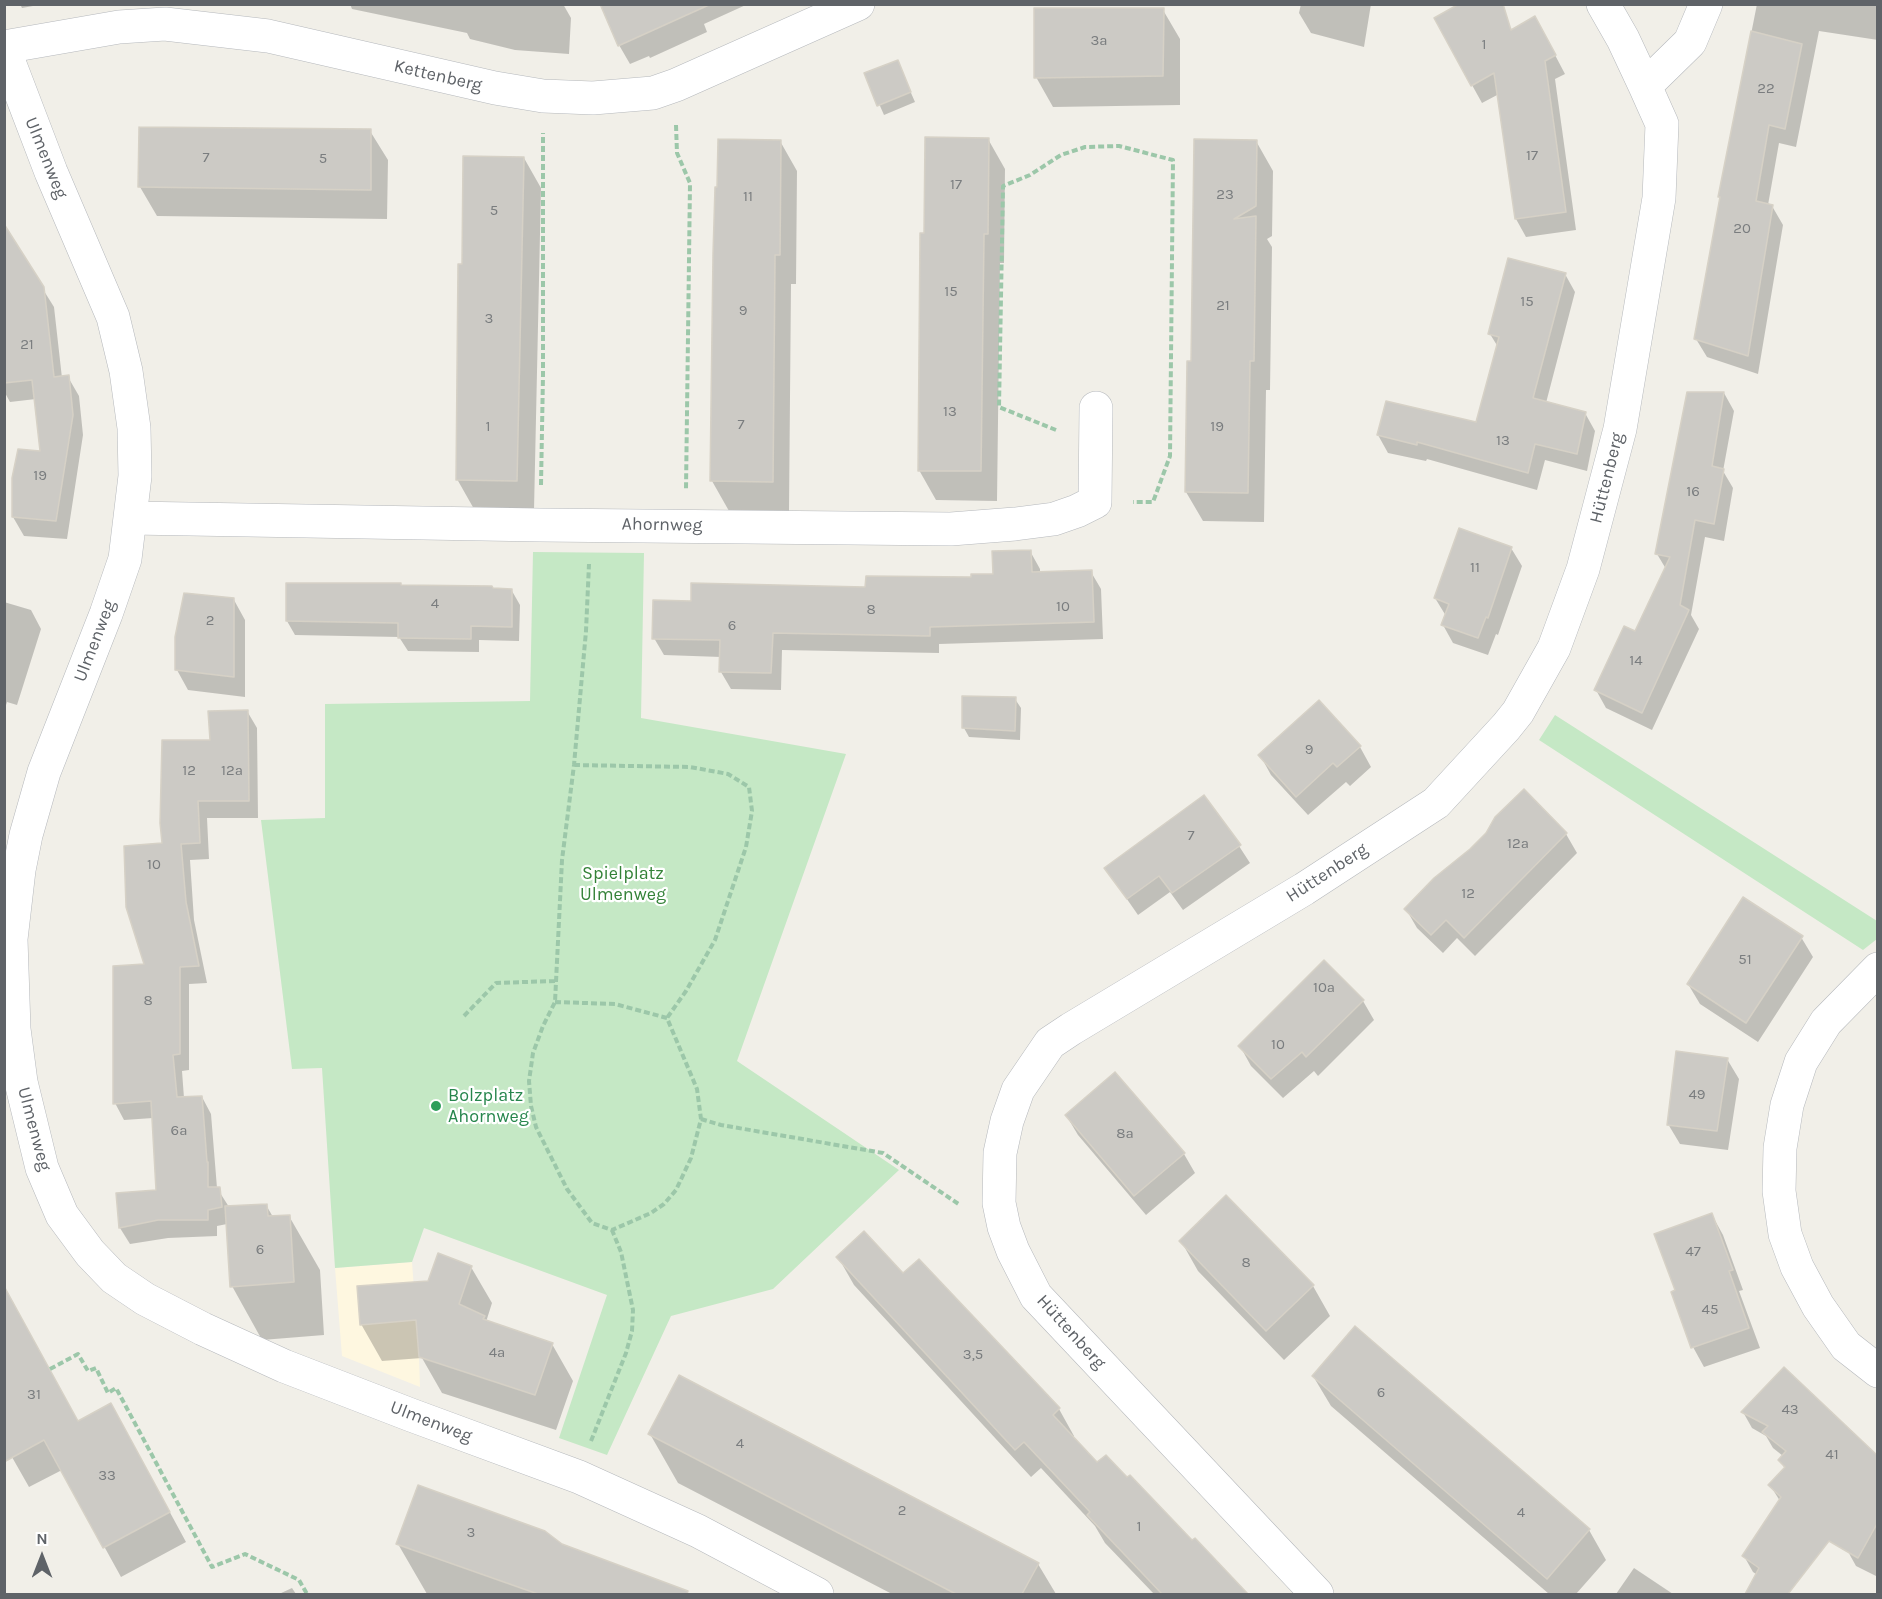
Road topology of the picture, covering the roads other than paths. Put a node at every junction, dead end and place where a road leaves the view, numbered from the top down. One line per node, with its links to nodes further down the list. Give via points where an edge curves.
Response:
1 (858, 4): 4 (street, Kettenberg, via 676,85 653,93 593,98 543,96 432,75 268,36 165,24 119,27)
2 (1603, 4): 5 (street)
3 (1706, 4): 5 (street, via 1690,42)
4 (4, 48): 7 (street, Ulmenweg, via 51,172 113,317 134,428)
5 (1645, 86): 11 (street, Hüttenberg, via 1662,124 1659,198 1620,429 1583,569 1554,648 1518,712 1436,803 1304,889 1050,1043 1018,1090 1006,1121 1000,1154 999,1203 1013,1251 1036,1296)
6 (1096, 408): 7 (street, Ahornweg, via 1095,502 1054,519 951,529)
7 (131, 518): 10 (street, Ulmenweg, via 125,559 44,772 19,870 11,939 14,1029 21,1082 42,1168 62,1215 114,1278 184,1319 285,1366 579,1477 698,1532)
8 (1878, 969): 9 (street, via 1826,1022 1801,1062 1787,1106 1779,1191 1785,1234 1818,1306 1846,1346)
9 (1878, 1371)
10 (817, 1594)
11 (1317, 1594)

